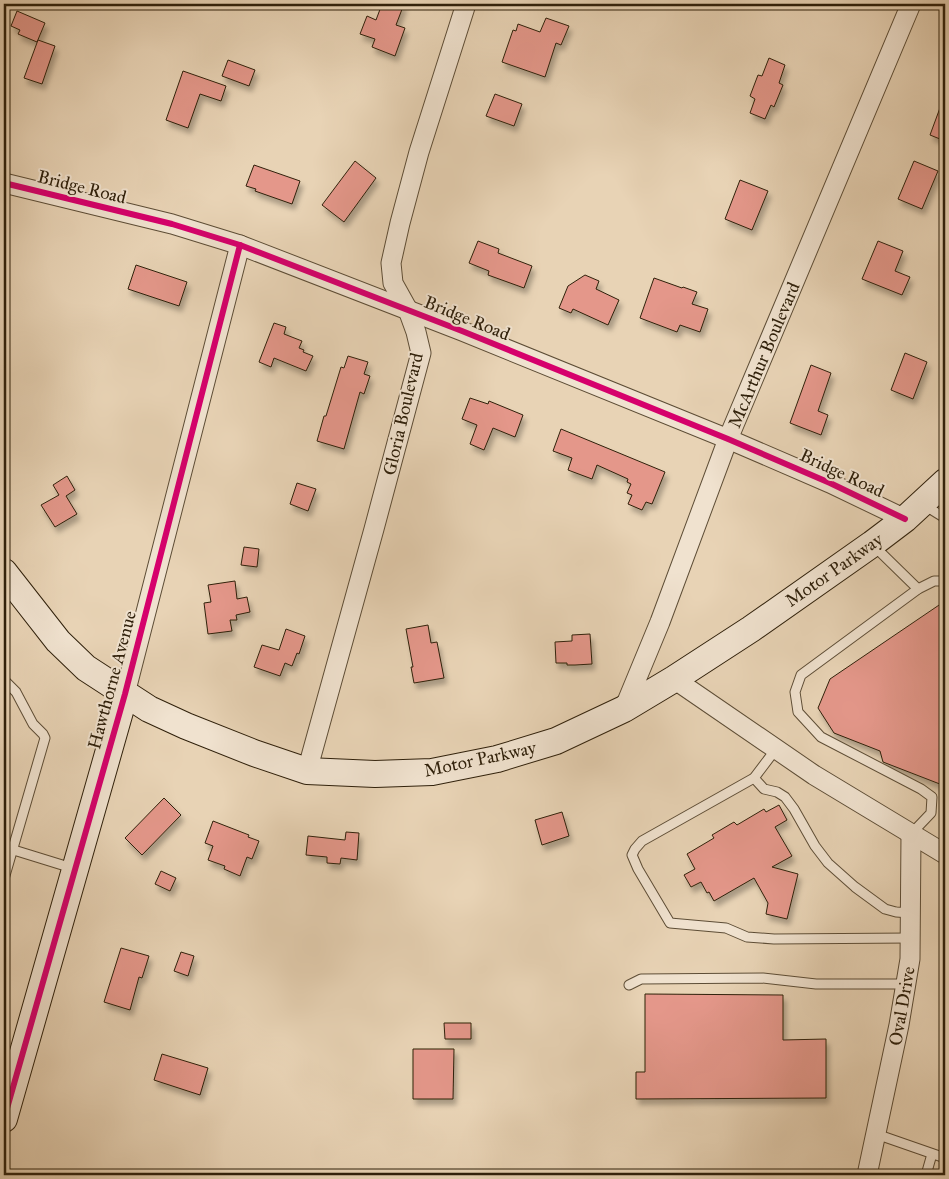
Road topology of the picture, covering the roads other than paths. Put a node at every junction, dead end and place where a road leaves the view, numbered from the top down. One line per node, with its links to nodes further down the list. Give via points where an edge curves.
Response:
1 (466, 4): 5 (street, Gloria Boulevard, via 419,152 391,263 393,283)
2 (911, 4): 6 (street, McArthur Boulevard)
3 (4, 183): 4 (street, Bridge Road, via 172,224)
4 (240, 245): 5 (street, Bridge Road); 16 (street, Hawthorne Avenue)
5 (408, 310): 6 (street, Bridge Road); 19 (street, Gloria Boulevard, via 421,352)
6 (728, 439): 8 (street, Bridge Road, via 830,482); 17 (street, McArthur Boulevard)
7 (945, 482): 8 (main road, Motor Parkway)
8 (914, 512): 9 (lane); 10 (main road, Motor Parkway)
9 (945, 518)
10 (872, 544): 13 (lane); 14 (main road, Motor Parkway)
11 (4, 572): 16 (main road, Motor Parkway, via 58,641 86,668)
12 (945, 581): 13 (lane, via 934,581)
13 (918, 589): 21 (lane, via 801,675 795,692 798,712 821,738 932,797 931,812)
14 (674, 679): 17 (main road, Motor Parkway); 18 (street)
15 (4, 680): 22 (lane, via 16,692 33,724 45,738)
16 (125, 694): 19 (main road, Motor Parkway, via 186,726); 24 (main road, Hawthorne Avenue)
17 (624, 709): 19 (main road, Motor Parkway, via 556,741 497,759 432,772)
18 (776, 749): 20 (lane); 21 (street)
19 (307, 771)
20 (754, 778): 26 (lane, via 764,789 785,797 828,863 855,887 885,909); 27 (lane, via 642,841 635,849 632,855 638,870 670,923 726,928 747,937 774,939)
21 (911, 834): 23 (street); 26 (street, Oval Drive)
22 (8, 848): 24 (lane); 25 (lane)
23 (945, 854)
24 (75, 869): 30 (main road, Hawthorne Avenue)
25 (4, 879)
26 (911, 913): 27 (street, Oval Drive)
27 (910, 938): 28 (street, Oval Drive)
28 (906, 984): 29 (lane, via 816,984 763,978 641,979); 31 (street, Oval Drive)
29 (629, 985)
30 (4, 1119)
31 (876, 1134): 32 (lane); 34 (street, Oval Drive)
32 (932, 1154): 33 (lane); 35 (lane)
33 (945, 1158)
34 (867, 1175)
35 (926, 1175)

